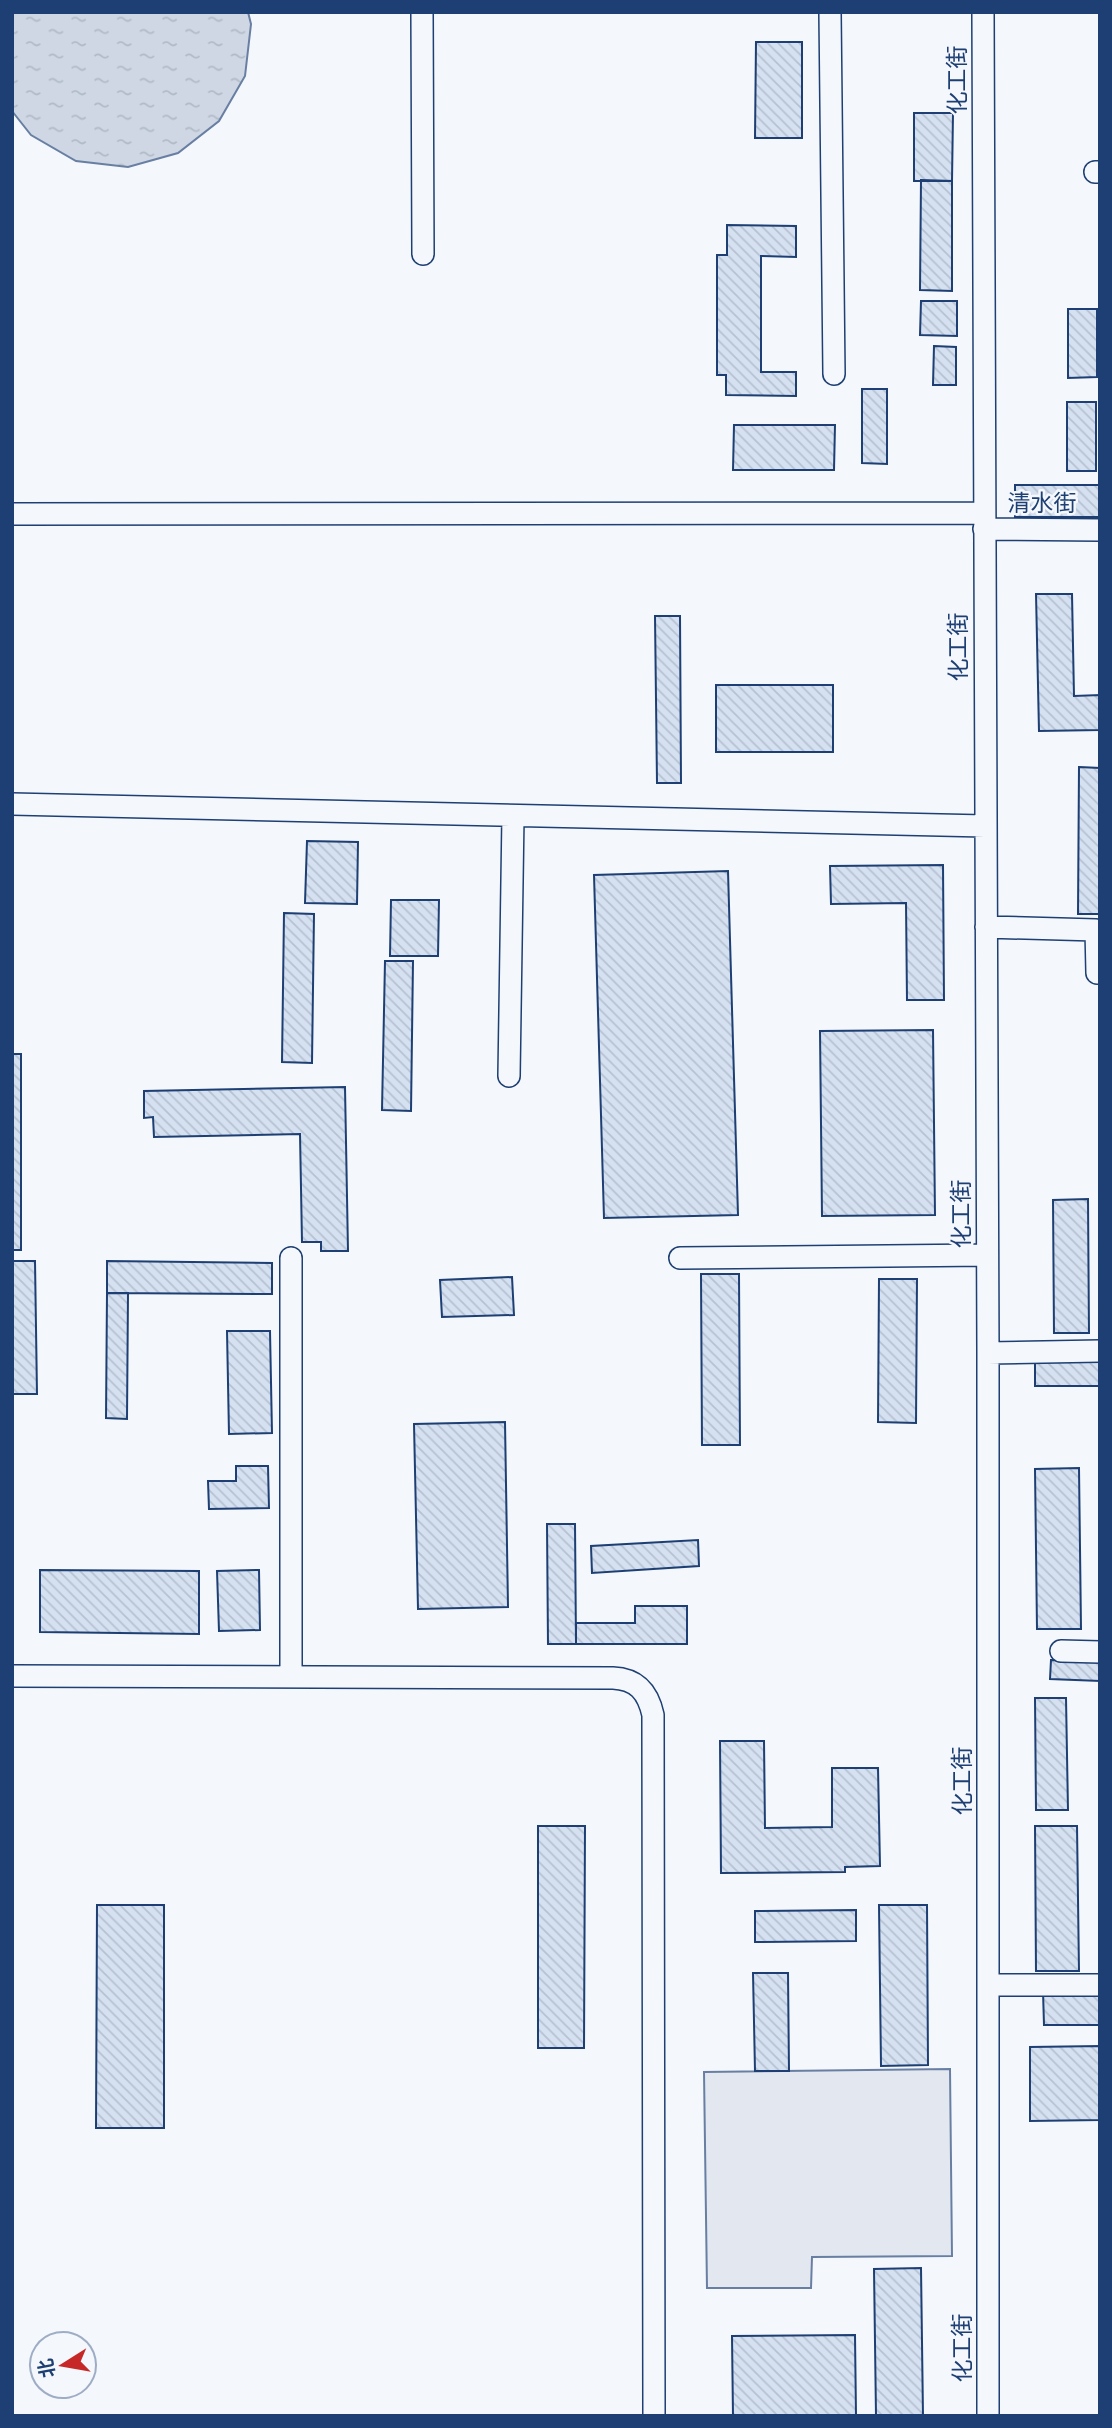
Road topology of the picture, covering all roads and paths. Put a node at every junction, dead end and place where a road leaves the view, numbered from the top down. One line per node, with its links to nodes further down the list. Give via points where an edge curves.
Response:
1 (422, 12): 4 (street)
2 (830, 12): 5 (street)
3 (983, 12): 7 (street, 化工街)
4 (423, 254)
5 (834, 374)
6 (12, 513): 7 (street, 清水街)
7 (984, 521): 8 (street, 清水街); 11 (street, 化工街)
8 (1100, 530)
9 (12, 804): 10 (street)
10 (513, 816): 11 (street); 14 (street)
11 (985, 827): 12 (street, 化工街)
12 (986, 927): 13 (street, via 1096,930); 15 (street, 化工街)
13 (1100, 973)
14 (509, 1076)
15 (987, 1255): 17 (street); 19 (street, 化工街)
16 (291, 1258): 23 (street)
17 (680, 1258)
18 (1100, 1351): 19 (street)
19 (988, 1353): 24 (street, 化工街)
20 (1061, 1651): 21 (street)
21 (1100, 1653)
22 (12, 1676): 23 (street)
23 (291, 1677): 26 (street, via 625,1679 636,1683 650,1702)
24 (989, 1985): 25 (street); 27 (street, 化工街)
25 (1100, 1985)
26 (654, 2416)
27 (988, 2416)

